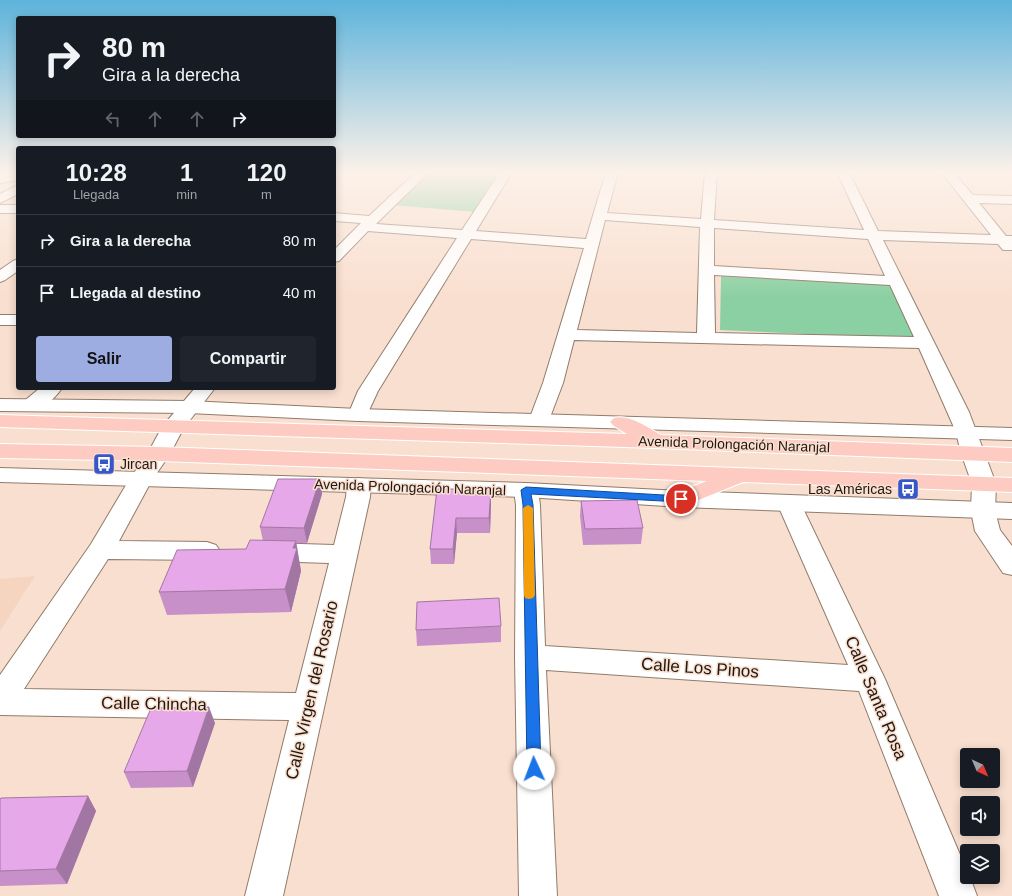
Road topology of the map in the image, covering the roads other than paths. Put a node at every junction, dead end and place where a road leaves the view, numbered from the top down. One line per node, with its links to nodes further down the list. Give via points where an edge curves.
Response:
1 (379, 214): 8 (street)
2 (480, 214): 10 (street)
3 (708, 214): 9 (street)
4 (864, 214): 11 (street)
5 (983, 214): 12 (street)
6 (599, 216): 9 (street); 13 (street)
7 (336, 217): 8 (street)
8 (368, 224): 10 (street); 15 (street)
9 (707, 224): 11 (street); 17 (street)
10 (467, 235): 13 (street); 30 (street, via 368,391)
11 (874, 235): 12 (street); 19 (street)
12 (1007, 240): 14 (street)
13 (592, 244): 22 (street)
14 (1012, 252)
15 (336, 256)
16 (16, 266): 18 (street)
17 (707, 270): 19 (street); 23 (street)
18 (0, 278)
19 (896, 281): 24 (street)
20 (0, 320): 21 (street)
21 (16, 320)
22 (566, 335): 23 (street); 31 (street, via 553,383)
23 (706, 338): 24 (street)
24 (926, 343): 35 (street)
25 (50, 390): 28 (street)
26 (203, 390): 29 (street)
27 (0, 405): 28 (street, Avenida Prolongación Naranjal)
28 (30, 406): 29 (street, Avenida Prolongación Naranjal)
29 (189, 408): 30 (street, Avenida Prolongación Naranjal); 34 (street)
30 (358, 415): 31 (street, Avenida Prolongación Naranjal)
31 (539, 420): 33 (street, Avenida Prolongación Naranjal)
32 (0, 421): 34 (main road, Avenida Prolongación Naranjal)
33 (621, 422): 35 (street, Avenida Prolongación Naranjal); 37 (main road)
34 (173, 427): 37 (main road, Avenida Prolongación Naranjal); 40 (street)
35 (967, 432): 36 (street, Avenida Prolongación Naranjal); 39 (street)
36 (1012, 434)
37 (655, 441): 39 (main road, Avenida Prolongación Naranjal)
38 (0, 451): 40 (main road, Avenida Prolongación Naranjal)
39 (972, 453): 41 (main road, Avenida Prolongación Naranjal); 46 (street)
40 (159, 454): 43 (main road, Avenida Prolongación Naranjal); 44 (street)
41 (1012, 455)
42 (0, 475): 44 (street, Avenida Prolongación Naranjal)
43 (743, 476): 46 (main road, Avenida Prolongación Naranjal); 49 (main road)
44 (141, 480): 45 (street, Avenida Prolongación Naranjal); 53 (street)
45 (359, 484): 48 (street, Avenida Prolongación Naranjal); 54 (street, Calle Virgen del Rosario)
46 (984, 484): 47 (main road, Avenida Prolongación Naranjal); 51 (street)
47 (1012, 485)
48 (526, 490): 49 (street, Avenida Prolongación Naranjal); 56 (street)
49 (681, 499): 50 (street, Avenida Prolongación Naranjal)
50 (789, 503): 51 (street, Avenida Prolongación Naranjal); 57 (street, Calle Santa Rosa)
51 (983, 511): 52 (street, Avenida Prolongación Naranjal); 55 (street, via 988,531)
52 (1012, 512)
53 (100, 550): 54 (street); 58 (street)
54 (344, 554): 59 (street, Calle Virgen del Rosario)
55 (1012, 566)
56 (530, 657): 57 (street, Calle Los Pinos); 61 (street)
57 (870, 679): 62 (street, Calle Santa Rosa)
58 (0, 701): 59 (street, Calle Chincha)
59 (308, 707): 60 (street, Calle Virgen del Rosario)
60 (264, 896)
61 (538, 896)
62 (958, 896)

